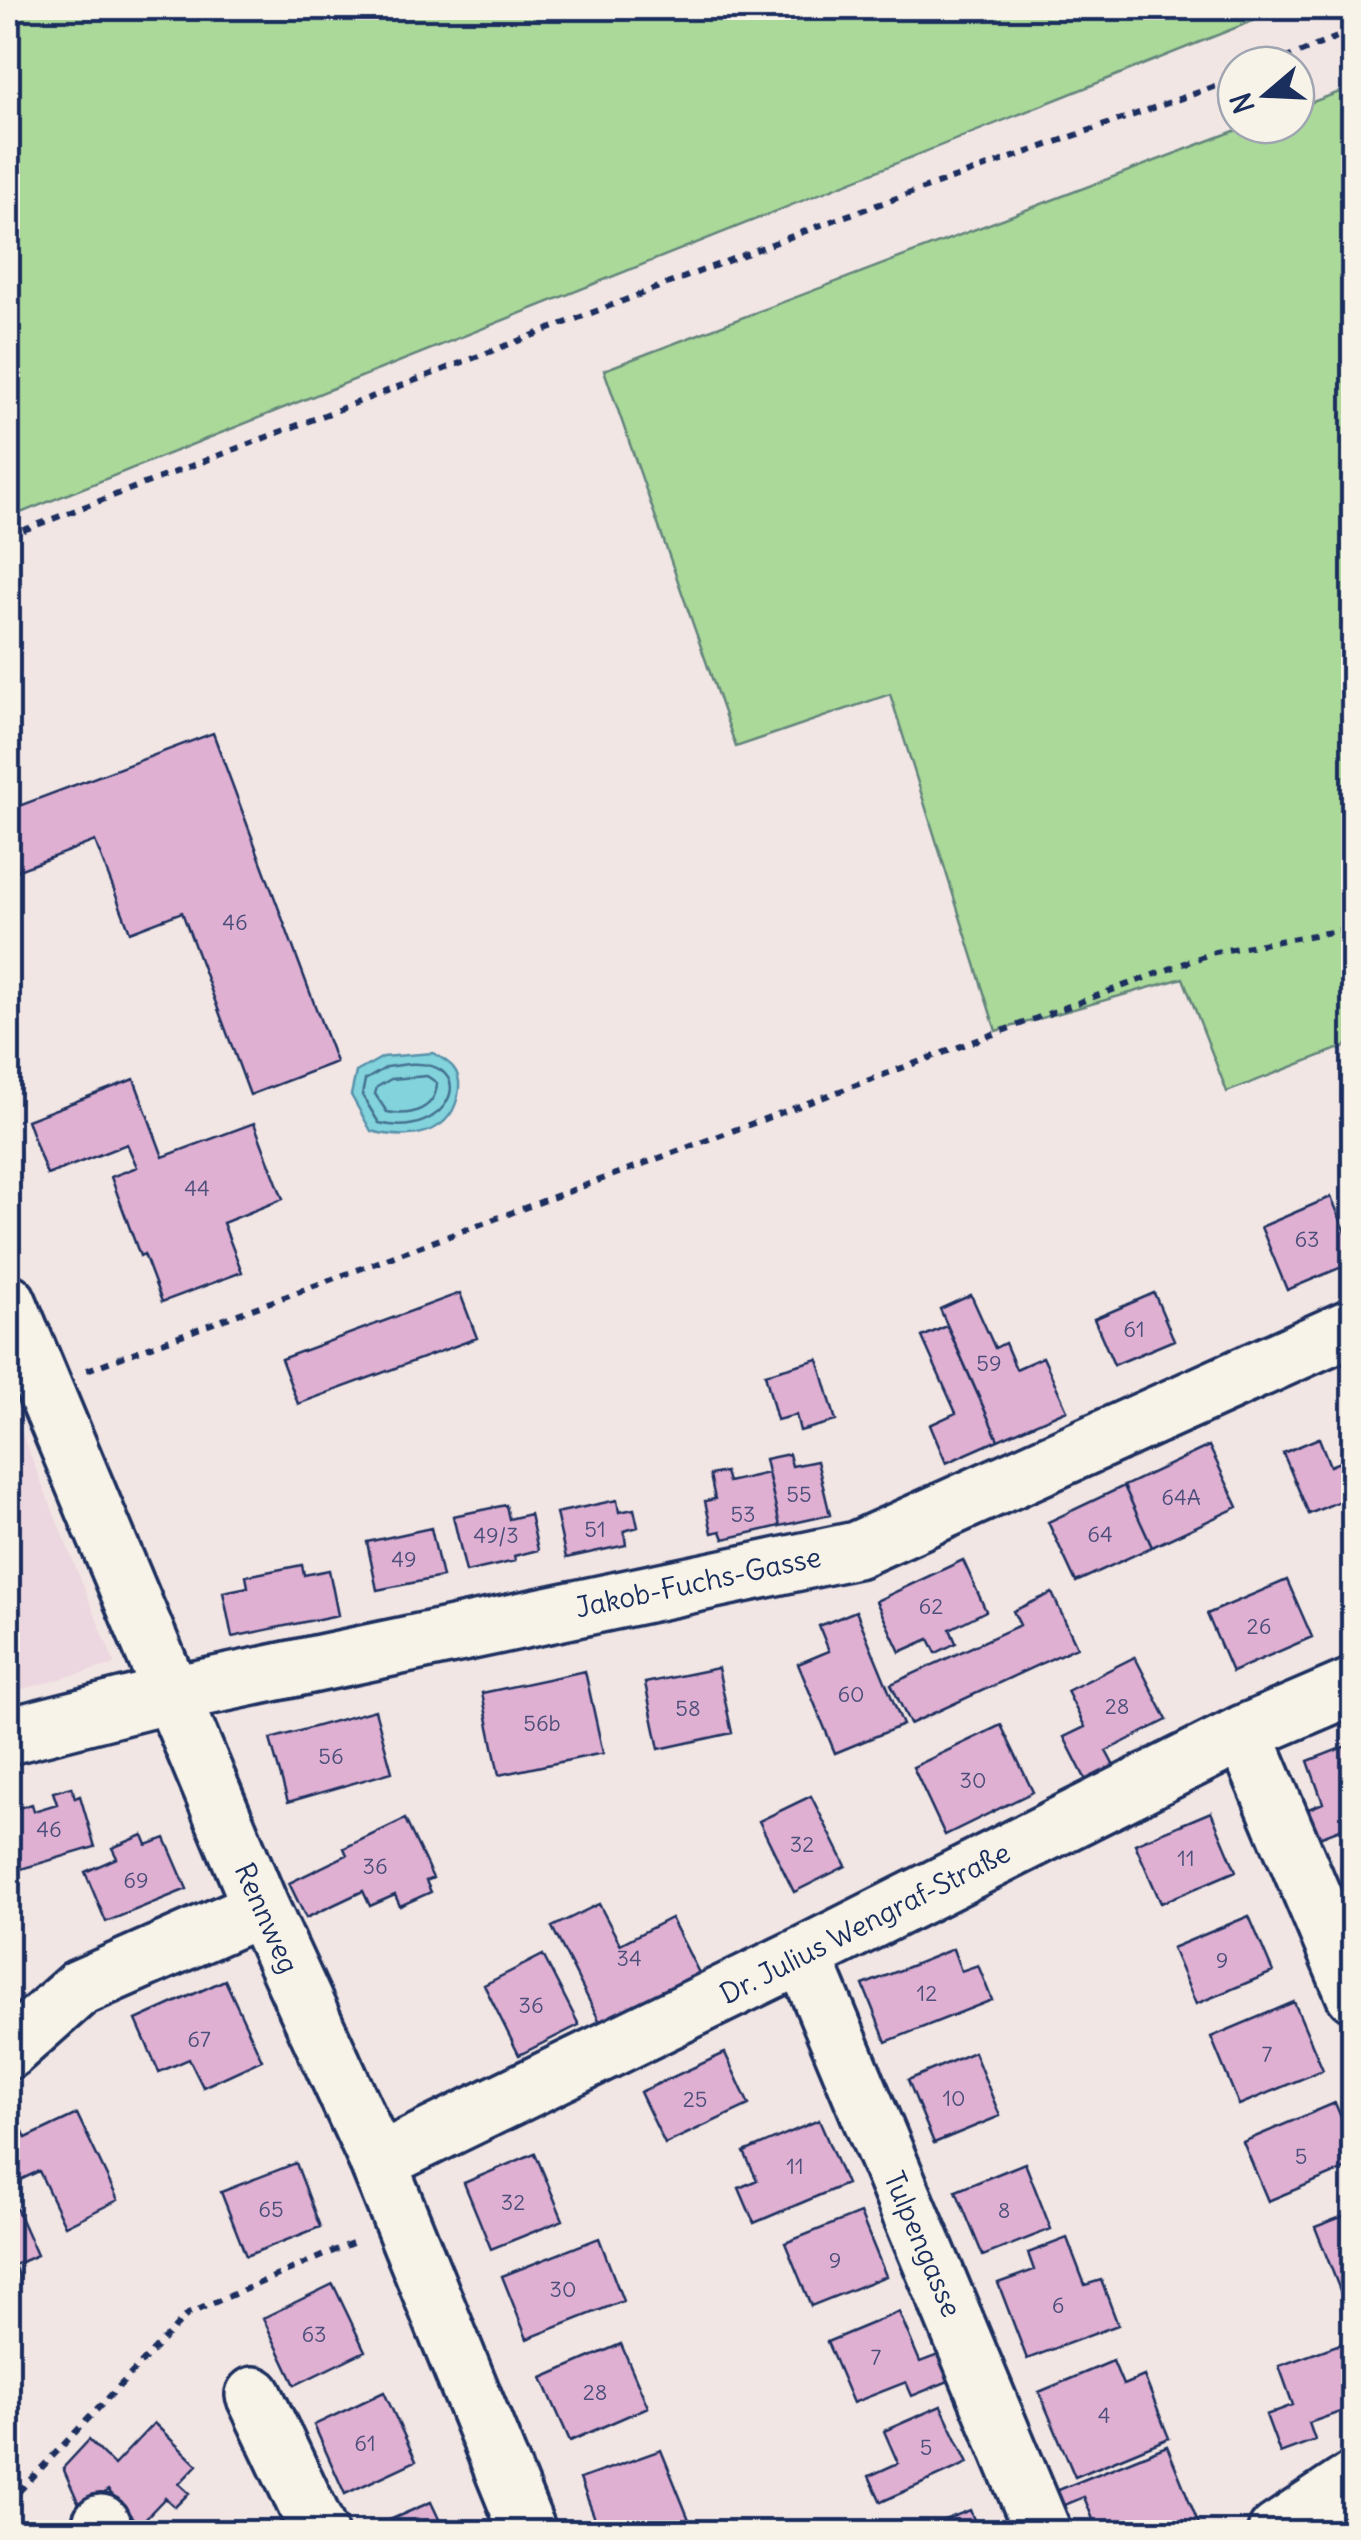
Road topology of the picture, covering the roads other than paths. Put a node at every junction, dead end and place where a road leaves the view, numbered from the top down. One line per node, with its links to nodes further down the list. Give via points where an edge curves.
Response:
1 (8, 1302): 4 (street, Rennweg)
2 (1354, 1326): 4 (street, Jakob-Fuchs-Gasse, via 856,1550)
3 (1354, 1686): 5 (street, Dr. Julius Wengraf-Straße)
4 (173, 1694): 6 (street, Jakob-Fuchs-Gasse); 7 (street, Rennweg)
5 (1244, 1733): 8 (street, Dr. Julius Wengraf-Straße); 9 (street)
6 (8, 1736)
7 (261, 1908): 10 (street, via 79,1988); 11 (street, Rennweg)
8 (803, 1956): 11 (street, Dr. Julius Wengraf-Straße); 16 (street, Tulpengasse)
9 (1354, 1994)
10 (8, 2051)
11 (378, 2162): 15 (street, Rennweg)
12 (254, 2395): 14 (street)
13 (1354, 2480): 17 (street)
14 (319, 2532)
15 (528, 2532)
16 (1043, 2532)
17 (1276, 2532)

